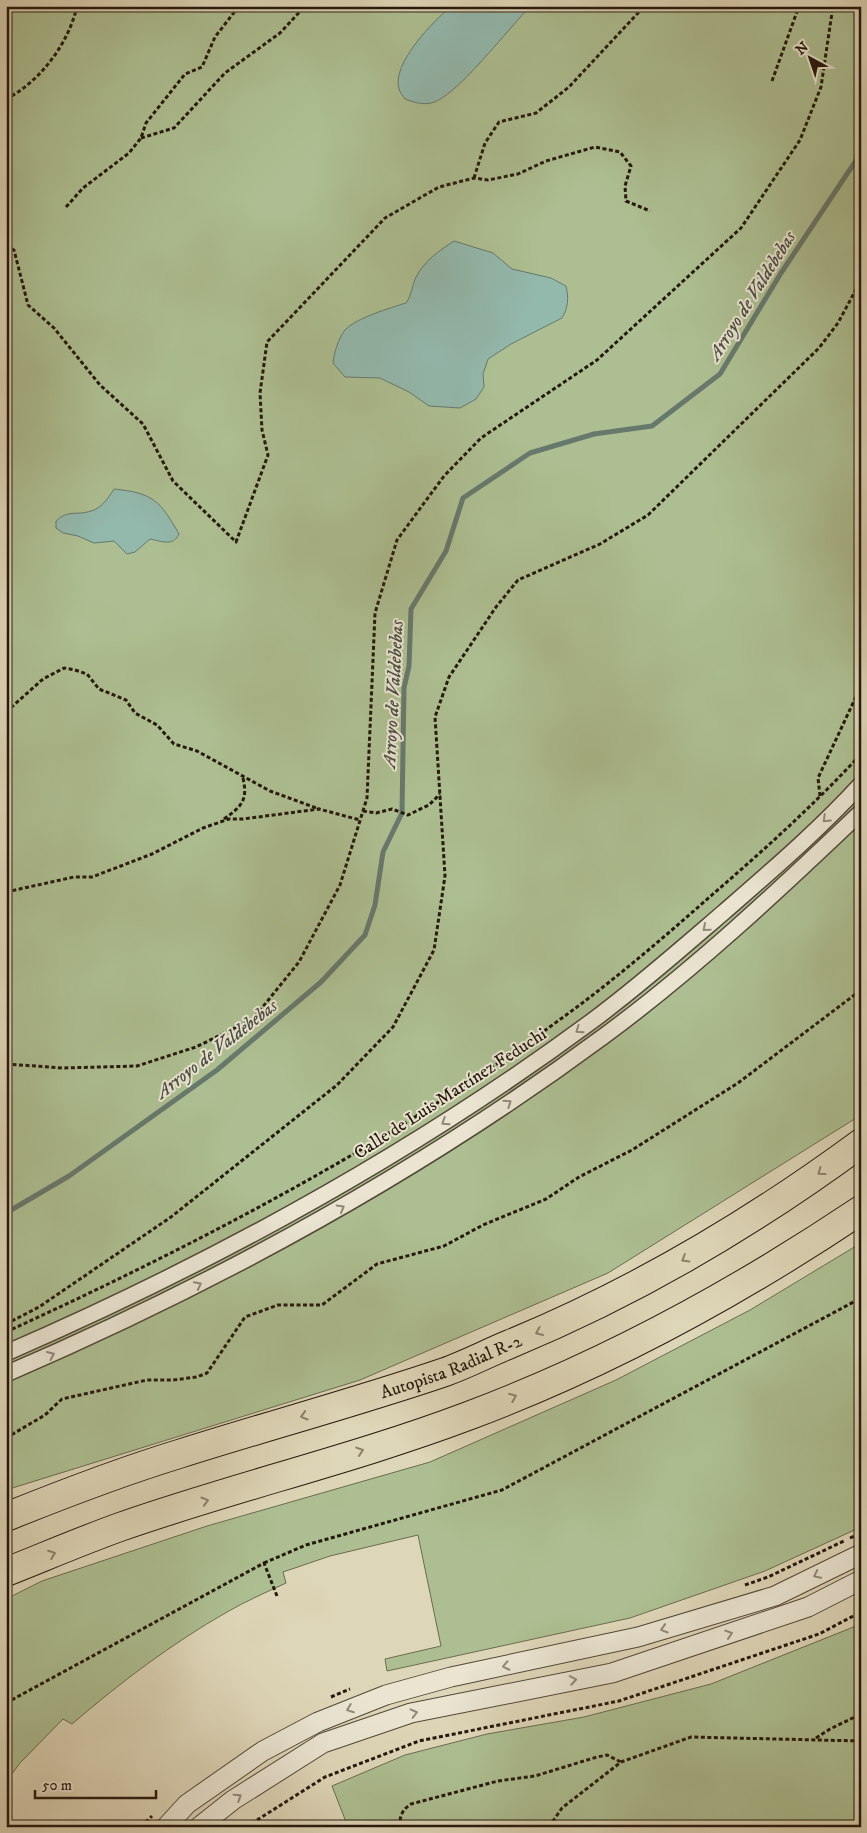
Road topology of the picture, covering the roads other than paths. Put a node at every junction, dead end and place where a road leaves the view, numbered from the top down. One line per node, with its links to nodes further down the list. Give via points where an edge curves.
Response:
1 (861, 784): 5 (street, Calle de Luis Martínez Feduchi, one-way to 5, via 771,871 680,950 593,1020 487,1094 401,1150 300,1209 96,1314)
2 (861, 812): 6 (street, one-way to 2, via 104,1331 310,1226 411,1167 498,1110 605,1036 692,965 784,886)
3 (861, 1143): 7 (highway, Autopista Radial R-2, one-way to 7, via 800,1187 687,1258 570,1319 446,1371 177,1454 62,1494)
4 (861, 1210): 9 (highway, one-way to 4, via 119,1528 466,1416 587,1367 786,1260)
5 (6, 1353)
6 (6, 1374)
7 (6, 1518)
8 (861, 1554): 11 (street, one-way to 11, via 765,1598 638,1637 451,1677 386,1695 318,1722 263,1751 187,1804)
9 (6, 1572)
10 (861, 1580): 12 (street, one-way to 10, via 233,1800 323,1743 411,1713 612,1673 808,1607)
11 (166, 1827)
12 (199, 1827)

